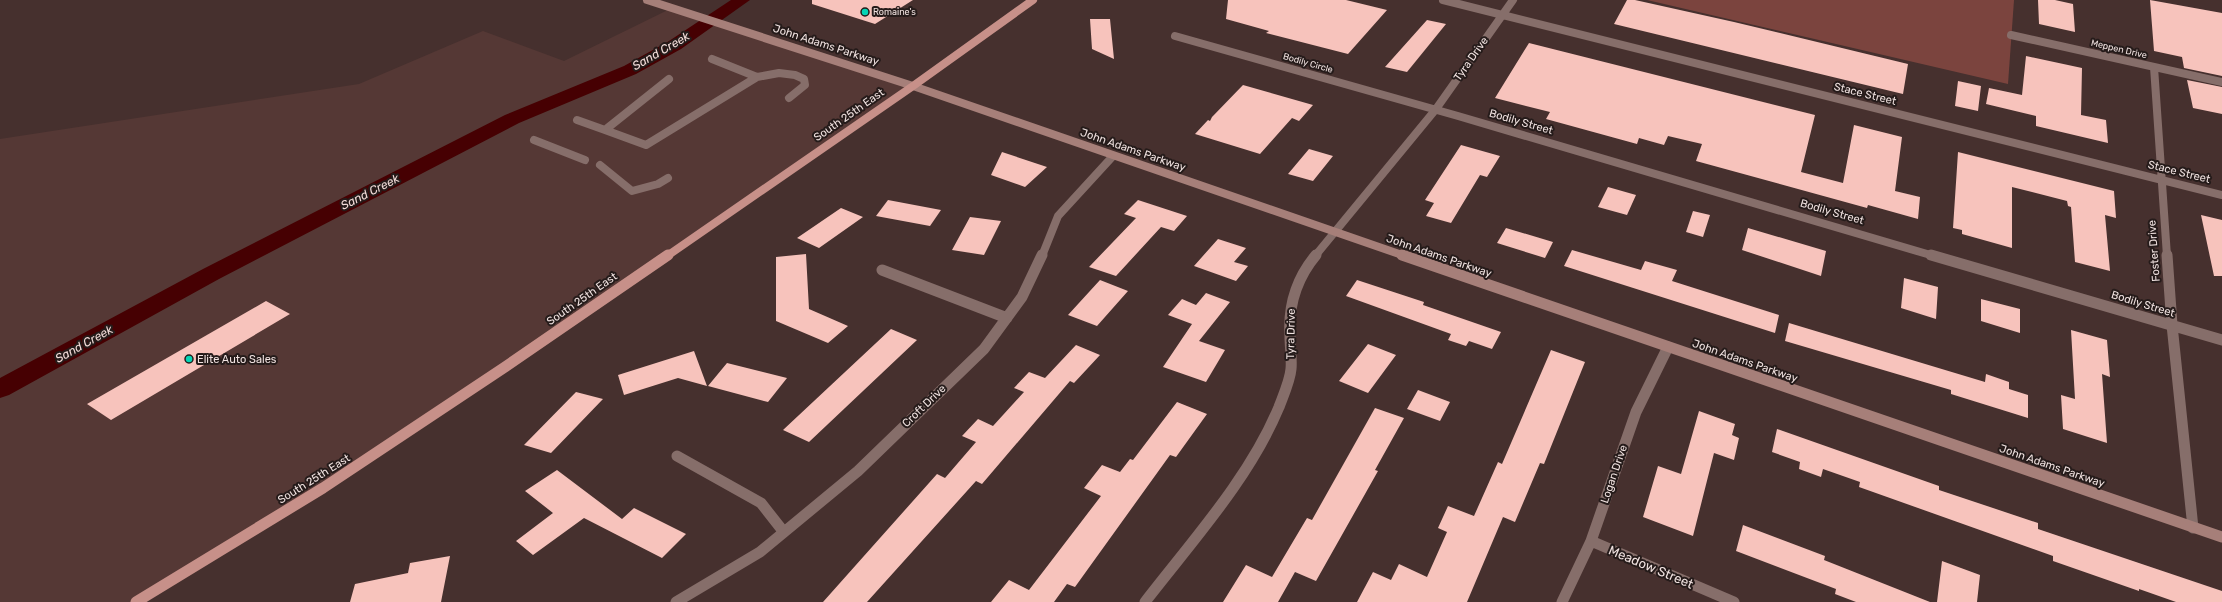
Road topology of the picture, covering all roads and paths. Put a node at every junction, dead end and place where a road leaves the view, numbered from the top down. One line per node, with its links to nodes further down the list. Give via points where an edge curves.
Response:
1 (647, 0): 13 (street, John Adams Parkway)
2 (1033, 0): 13 (main road, South 25th East)
3 (1443, 0): 5 (street, Stace Street)
4 (1513, 0): 5 (street, Tyra Drive)
5 (1502, 15): 15 (street, Tyra Drive); 23 (street, Stace Street)
6 (2011, 35): 9 (street, Meppen Drive)
7 (1175, 36): 15 (street, Bodily Circle)
8 (712, 60): 10 (street)
9 (2154, 67): 12 (street, Meppen Drive); 23 (street, Foster Drive)
10 (757, 77): 14 (street, via 779,73 804,79 805,85); 17 (street, via 646,145)
11 (669, 79): 17 (street)
12 (2222, 82)
13 (913, 86): 19 (street, John Adams Parkway); 36 (main road, South 25th East, via 356,466)
14 (789, 98)
15 (1436, 109): 25 (street, Tyra Drive); 28 (street, Bodily Street)
16 (577, 120): 17 (street)
17 (605, 130)
18 (534, 140): 20 (street)
19 (1114, 156): 25 (street, John Adams Parkway); 27 (street, Croft Drive, via 1058,216 1022,297)
20 (585, 160)
21 (600, 165): 22 (street, via 632,192)
22 (668, 178)
23 (2161, 179): 24 (street, Stace Street); 28 (street, Foster Drive)
24 (2222, 194)
25 (1335, 232): 30 (street, John Adams Parkway); 38 (street, Tyra Drive, via 1308,264 1298,281 1292,299 1289,322 1291,370 1264,439 1223,501)
26 (882, 270): 27 (street)
27 (1007, 318): 33 (street, Croft Drive, via 984,349 858,471)
28 (2172, 325): 29 (street, Bodily Street); 32 (street, Foster Drive)
29 (2222, 340)
30 (1668, 347): 32 (street, John Adams Parkway); 35 (street, Logan Drive, via 1636,412)
31 (677, 456): 33 (street, via 761,503)
32 (2193, 528): 34 (street, John Adams Parkway)
33 (783, 531): 37 (street, Croft Drive, via 760,552)
34 (2222, 537)
35 (1591, 541): 39 (street, Logan Drive); 40 (street, Meadow Street)
36 (136, 602)
37 (676, 602)
38 (1145, 602)
39 (1562, 602)
40 (1734, 602)

